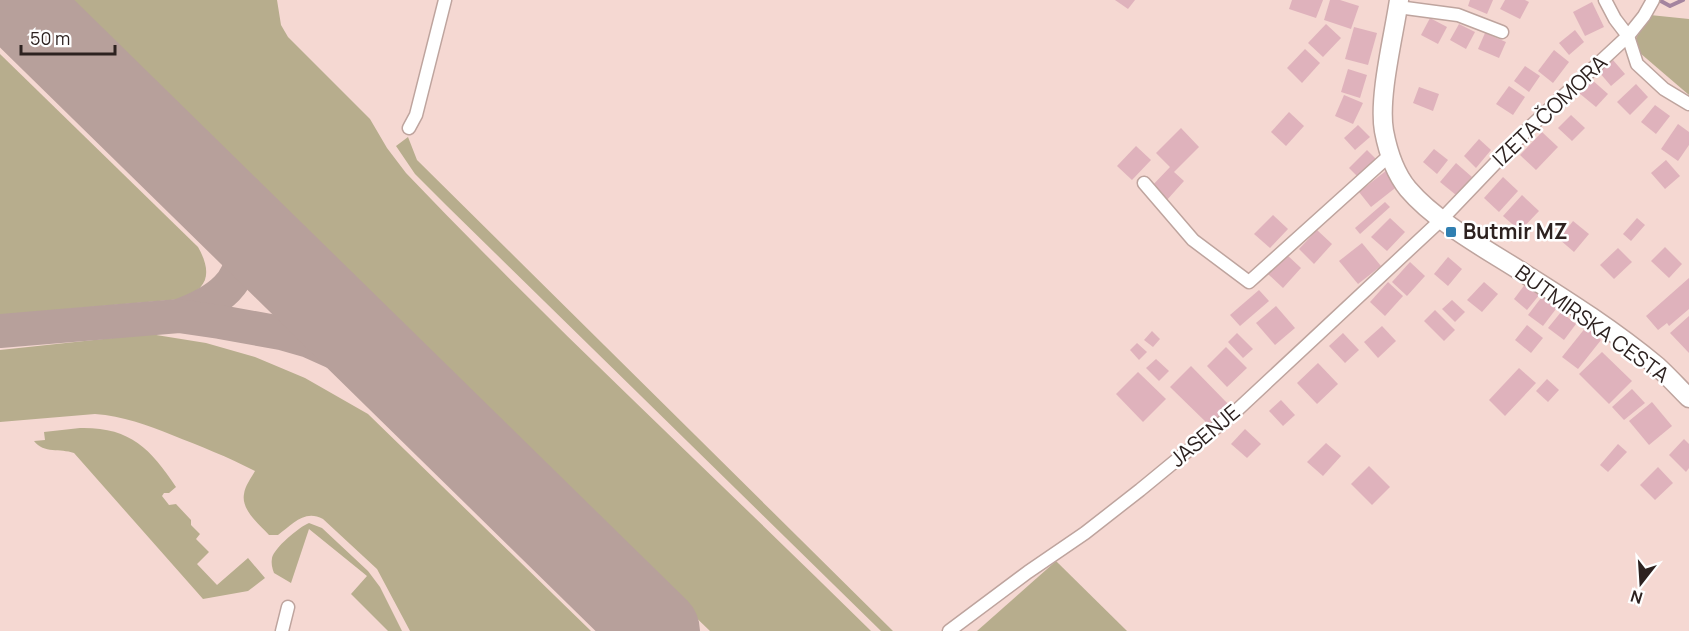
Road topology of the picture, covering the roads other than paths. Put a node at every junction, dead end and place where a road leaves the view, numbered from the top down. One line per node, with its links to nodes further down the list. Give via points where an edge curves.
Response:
1 (445, 0): 8 (street, via 416,115)
2 (1605, 0): 6 (street)
3 (1652, 2): 6 (street, IZETA ČOMORA)
4 (1399, 3): 5 (street, via 1458,15); 9 (street, BUTMIRSKA CESTA, via 1383,108)
5 (1502, 32)
6 (1628, 36): 7 (street, via 1637,64 1664,89); 11 (street, IZETA ČOMORA, via 1530,127)
7 (1689, 104)
8 (409, 128)
9 (1390, 155): 10 (street, via 1249,282 1193,240); 11 (street, BUTMIRSKA CESTA, via 1409,190)
10 (1144, 183)
11 (1442, 219): 12 (street, BUTMIRSKA CESTA, via 1611,332 1658,367); 15 (street, JASENJE, via 1235,412 1085,533)
12 (1689, 398)
13 (288, 607): 14 (street)
14 (282, 631)
15 (949, 631)

